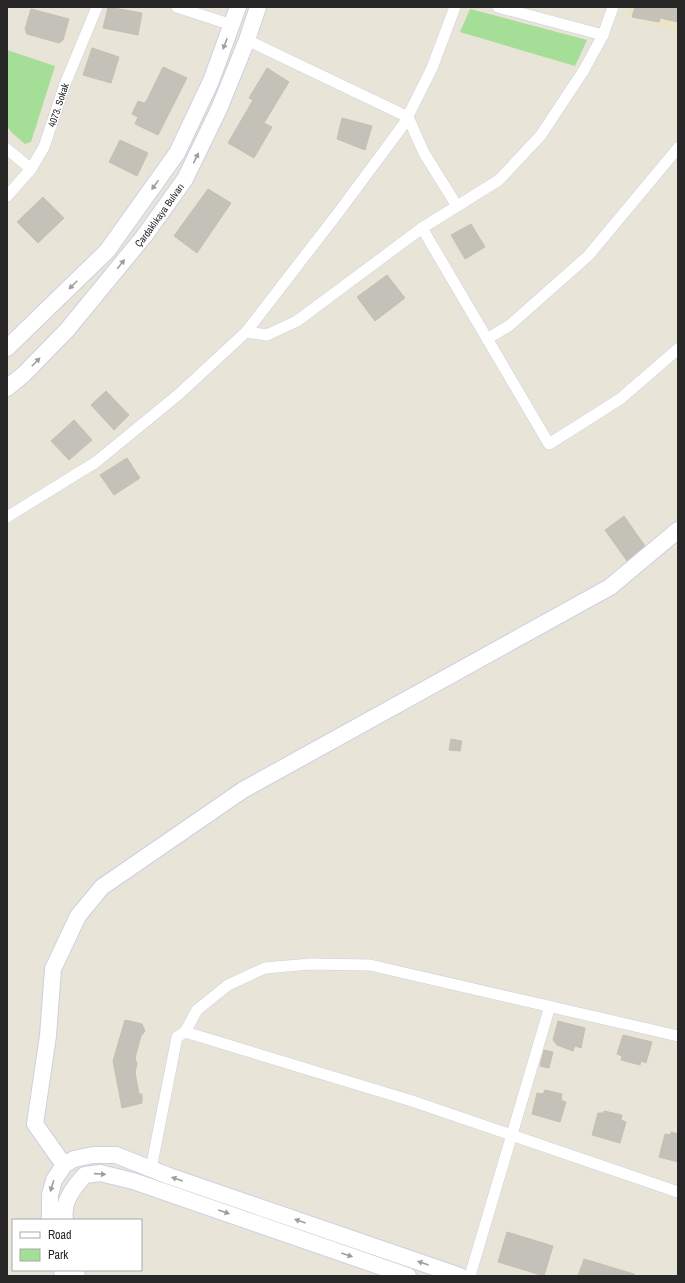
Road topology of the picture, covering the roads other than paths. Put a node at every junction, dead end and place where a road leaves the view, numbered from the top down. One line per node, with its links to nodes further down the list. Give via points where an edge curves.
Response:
1 (97, 7): 14 (street, 4073. Sokak, via 65,84 44,147)
2 (177, 7): 8 (street)
3 (238, 7): 8 (main road, Çardaklıkaya Bulvarı)
4 (258, 7): 10 (main road, Çardaklıkaya Bulvarı)
5 (455, 7): 11 (street, via 432,68)
6 (498, 7): 9 (street)
7 (613, 7): 9 (street)
8 (232, 25): 20 (main road, Çardaklıkaya Bulvarı, one-way to 20, via 177,153 107,251)
9 (603, 35): 16 (street, via 584,70 541,135 499,180)
10 (247, 40): 11 (street); 22 (main road, Çardaklıkaya Bulvarı, one-way to 10, via 67,330 145,235 185,179 219,109)
11 (408, 117): 16 (street, via 424,153); 18 (street, via 334,219)
12 (678, 148): 19 (street, via 588,256 510,325)
13 (7, 149): 14 (street)
14 (31, 169): 15 (street, 4073. Sokak)
15 (7, 196)
16 (457, 206): 17 (street)
17 (422, 228): 18 (street, via 297,321 267,335); 19 (street)
18 (246, 332): 23 (street, via 179,394 96,462)
19 (486, 339): 21 (street, via 549,444 620,399)
20 (7, 348)
21 (678, 349)
22 (7, 388)
23 (7, 517)
24 (678, 530): 29 (main road, via 610,587 243,790 102,887 78,916 53,969 48,1036 35,1124)
25 (550, 1006): 26 (street, via 370,965 310,964 265,968 228,985 197,1010); 27 (street); 28 (street)
26 (185, 1032): 28 (street, via 412,1101); 30 (street, via 176,1038)
27 (678, 1036)
28 (512, 1135): 31 (street); 36 (street)
29 (64, 1165): 30 (main road, via 74,1159 93,1155 116,1155); 32 (main road, one-way to 32, via 54,1180 50,1195)
30 (151, 1169): 35 (main road, one-way to 30)
31 (678, 1192)
32 (50, 1219)
33 (65, 1219): 34 (main road, one-way to 34, via 66,1200 75,1186 85,1175 100,1173 133,1181)
34 (408, 1276)
35 (460, 1276)
36 (470, 1276)

